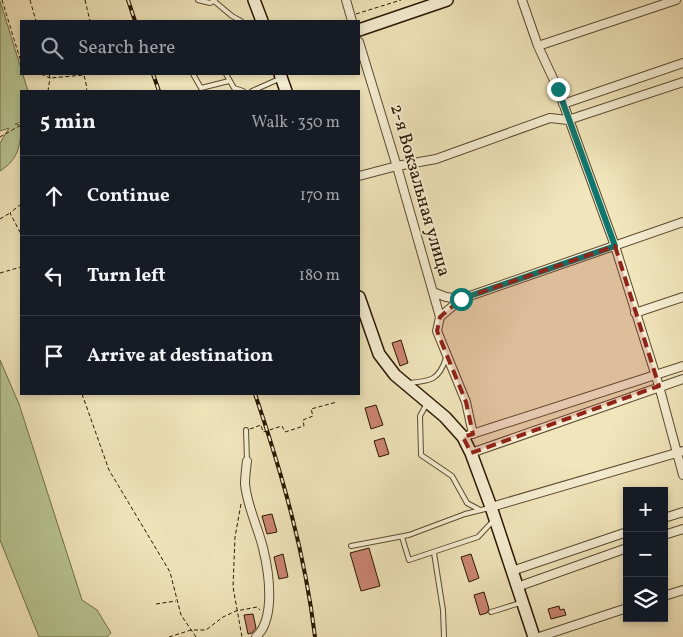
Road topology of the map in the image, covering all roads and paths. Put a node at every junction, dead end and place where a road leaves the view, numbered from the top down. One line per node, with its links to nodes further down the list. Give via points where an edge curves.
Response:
1 (2, 0): 20 (path)
2 (30, 0): 13 (path)
3 (85, 0): 14 (path)
4 (198, 0): 5 (lane, via 210,3)
5 (214, 0): 15 (lane)
6 (254, 0): 16 (main road)
7 (346, 0): 12 (street)
8 (401, 0): 12 (path)
9 (447, 0): 17 (main road)
10 (522, 0): 19 (street)
11 (676, 0): 19 (street)
12 (352, 18)
13 (36, 20)
14 (90, 20)
15 (239, 20)
16 (262, 20)
17 (360, 30)
18 (360, 45): 41 (street, 2-я Вокзальная улица)
19 (538, 46): 37 (street)
20 (20, 59)
21 (683, 63): 37 (street)
22 (43, 75): 29 (path)
23 (49, 75): 29 (path)
24 (76, 75): 29 (path)
25 (84, 75): 33 (path)
26 (194, 75): 30 (lane, via 201,88)
27 (227, 75): 30 (lane)
28 (281, 76): 35 (lane); 36 (main road)
29 (50, 78): 32 (path)
30 (230, 81): 34 (lane, via 234,88)
31 (683, 82): 38 (street)
32 (48, 90)
33 (86, 90)
34 (240, 90)
35 (254, 90)
36 (286, 90)
37 (563, 104): 38 (street)
38 (568, 120): 41 (street, via 550,118 436,159); 48 (street)
39 (20, 126): 40 (path)
40 (0, 136)
41 (397, 166): 42 (street); 51 (street, 2-я Вокзальная улица)
42 (360, 176)
43 (20, 205): 44 (path)
44 (10, 213): 45 (path); 47 (path)
45 (0, 219)
46 (683, 222): 48 (street)
47 (20, 232)
48 (615, 246): 53 (street); 55 (street)
49 (20, 267): 50 (path)
50 (0, 273)
51 (433, 292): 53 (street); 56 (street, 2-я Вокзальная улица)
52 (683, 297): 55 (street)
53 (461, 299): 56 (street)
54 (360, 300): 61 (main road, via 379,354)
55 (636, 313): 59 (street)
56 (440, 317): 57 (street, 2-я Вокзальная улица, via 437,331)
57 (447, 356): 61 (lane, via 442,370 434,379); 67 (street, 2-я Вокзальная улица, via 466,402)
58 (683, 366): 59 (street)
59 (654, 376): 62 (street); 67 (street)
60 (683, 378): 62 (street)
61 (406, 384): 65 (main road)
62 (658, 386): 68 (street); 69 (street)
63 (82, 395): 88 (path, via 109,470 170,572)
64 (337, 402): 66 (path, via 311,409 313,416 303,420 304,426 285,432 282,426 263,432 261,425)
65 (428, 402): 67 (main road); 73 (lane, via 420,416 421,455 452,476 467,504)
66 (246, 430): 70 (lane)
67 (468, 435): 69 (main road)
68 (680, 452): 71 (street); 73 (street)
69 (471, 453): 73 (main road)
70 (247, 461): 94 (street, via 245,485 268,575)
71 (683, 475)
72 (242, 502): 92 (path, via 233,556)
73 (486, 509): 76 (main road); 80 (lane)
74 (683, 512): 75 (street)
75 (668, 517)
76 (495, 519): 83 (lane, via 478,537); 84 (main road)
77 (683, 528): 79 (street)
78 (623, 533): 84 (street)
79 (668, 534)
80 (402, 537): 81 (lane); 83 (lane, via 409,560)
81 (351, 546)
82 (623, 549): 85 (street)
83 (434, 553): 100 (lane)
84 (512, 571): 85 (main road)
85 (517, 587): 89 (main road)
86 (683, 590): 87 (street)
87 (668, 595)
88 (177, 600): 90 (path); 95 (path, via 181,615)
89 (522, 602): 93 (lane); 101 (main road)
90 (156, 604)
91 (623, 609): 102 (street)
92 (237, 610): 94 (path, via 257,607); 95 (path, via 206,630); 98 (path)
93 (492, 612)
94 (266, 618): 99 (street, via 262,631)
95 (191, 630): 96 (path); 97 (path)
96 (169, 637)
97 (196, 637)
98 (242, 637)
99 (256, 637)
100 (444, 637)
101 (534, 637)
102 (539, 637)

